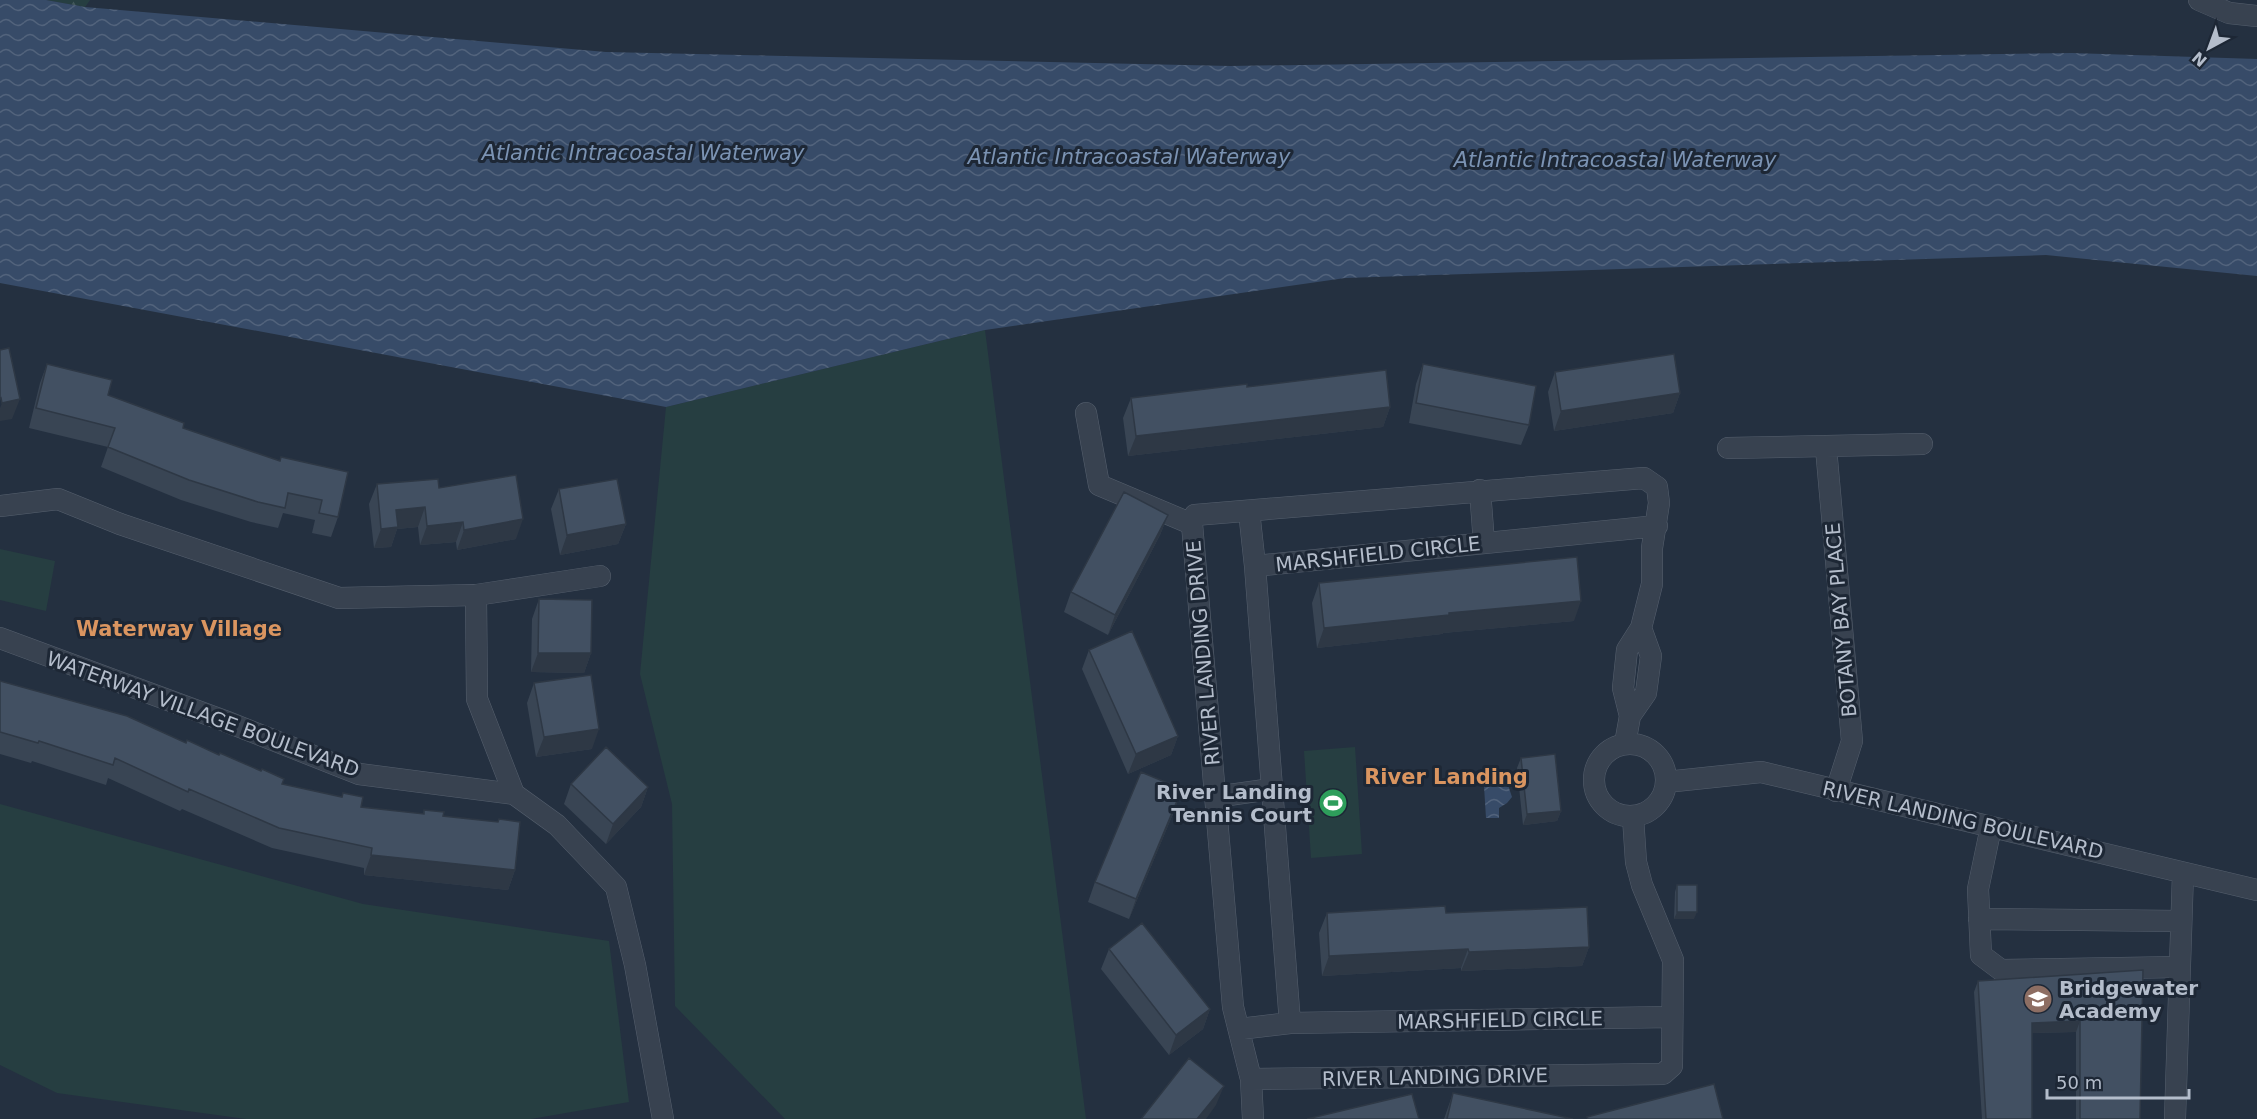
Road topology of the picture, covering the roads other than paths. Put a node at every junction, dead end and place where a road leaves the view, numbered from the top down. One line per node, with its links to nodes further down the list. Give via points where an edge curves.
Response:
1 (2199, 0): 2 (street, via 2229,13)
2 (2257, 16)
3 (1086, 413): 10 (street, via 1099,485)
4 (1922, 444): 6 (street)
5 (1728, 448): 6 (street)
6 (1826, 448): 20 (street, BOTANY BAY PLACE, via 1852,741)
7 (1480, 490): 9 (street, RIVER LANDING DRIVE); 11 (street, RIVER LANDING DRIVE, via 1644,478 1657,487); 12 (street)
8 (0, 506): 15 (street, via 58,499 339,598)
9 (1249, 511): 10 (street, RIVER LANDING DRIVE, via 1195,516); 13 (street)
10 (1192, 524): 22 (street, RIVER LANDING DRIVE)
11 (1657, 526): 12 (street, MARSHFIELD CIRCLE); 17 (street, RIVER LANDING DRIVE, via 1652,548 1652,585 1641,628 1627,650 1623,688 1630,716)
12 (1484, 543): 13 (street, MARSHFIELD CIRCLE)
13 (1255, 566): 19 (street, MARSHFIELD CIRCLE)
14 (600, 576): 15 (street)
15 (476, 595): 21 (street, via 477,699)
16 (0, 638): 21 (street, WATERWAY VILLAGE BOULEVARD, via 359,774)
17 (1625, 744): 18 (street, via 1646,747 1654,753 1661,762); 23 (street, via 1599,760 1593,779 1604,807)
18 (1666, 782): 20 (street, RIVER LANDING BOULEVARD, via 1761,772); 23 (street, via 1652,809)
19 (1272, 789): 22 (street); 31 (street, MARSHFIELD CIRCLE)
20 (1836, 791): 24 (street, RIVER LANDING BOULEVARD)
21 (514, 794): 34 (street, WATERWAY VILLAGE BOULEVARD, via 557,825 616,887 635,965)
22 (1215, 797): 32 (street, RIVER LANDING DRIVE, via 1233,1006)
23 (1633, 817): 30 (street, RIVER LANDING DRIVE, via 1635,862 1673,960)
24 (1991, 827): 25 (street, RIVER LANDING BOULEVARD); 27 (street, via 1978,889)
25 (2183, 873): 26 (street, RIVER LANDING BOULEVARD); 28 (street)
26 (2257, 890)
27 (1979, 919): 28 (street); 29 (street, via 1981,955 2001,970)
28 (2181, 921): 29 (street)
29 (2180, 967): 36 (street)
30 (1672, 1017): 31 (street, MARSHFIELD CIRCLE); 33 (street, RIVER LANDING DRIVE, via 1672,1066 1663,1074)
31 (1290, 1023): 32 (street)
32 (1239, 1029): 33 (street, RIVER LANDING DRIVE)
33 (1251, 1078): 35 (street)
34 (663, 1119)
35 (1253, 1119)
36 (2175, 1119)

